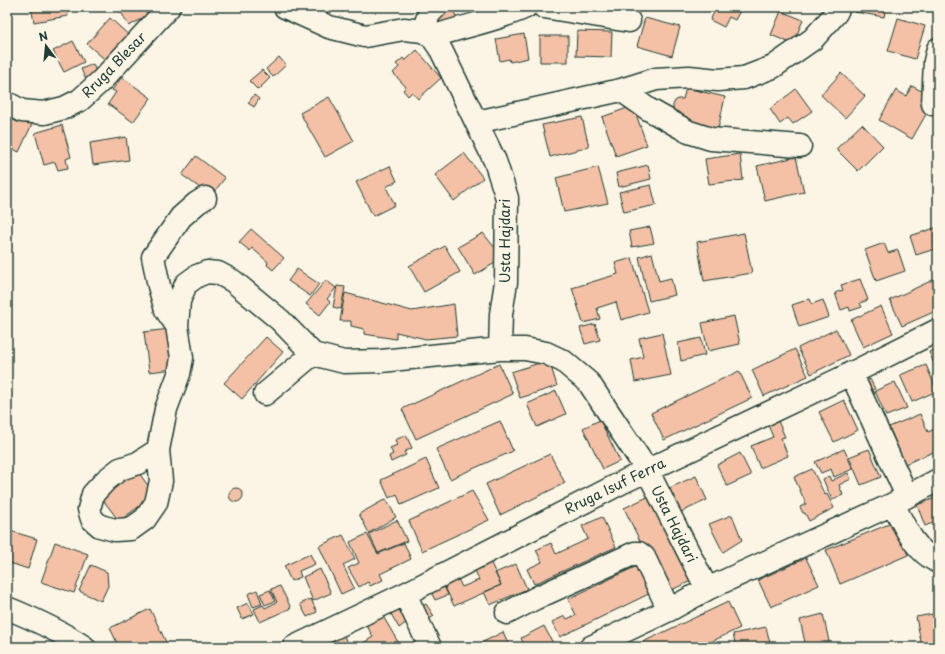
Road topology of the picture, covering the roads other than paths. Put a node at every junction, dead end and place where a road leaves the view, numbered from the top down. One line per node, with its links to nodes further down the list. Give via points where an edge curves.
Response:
1 (168, 7): 12 (street, Rruga Blesar, via 102,80 80,100 64,108 44,113 22,111)
2 (285, 7): 7 (street)
3 (436, 7): 9 (street, via 429,14)
4 (526, 7): 9 (street, via 449,31)
5 (544, 7): 8 (street)
6 (839, 7): 11 (street, via 813,39 773,67 744,78 656,79)
7 (326, 17): 9 (street, via 366,36 404,29)
8 (629, 21)
9 (427, 34): 14 (street, via 441,50)
10 (938, 49): 13 (street)
11 (621, 90): 14 (street); 15 (street, via 689,132 712,139)
12 (7, 103)
13 (933, 104)
14 (477, 122): 19 (street, Usta Hajdari, via 495,161 507,198 506,282 501,314)
15 (800, 146)
16 (205, 198): 17 (street, via 181,217 154,257 166,310)
17 (178, 326): 20 (street, via 179,301 186,284 207,272 218,273 234,281 250,294); 23 (street, via 182,358 166,409)
18 (938, 330): 21 (street, Rruga Isuf Ferra)
19 (500, 349): 20 (street, via 381,362 344,362); 24 (street, Usta Hajdari, via 525,349 546,353 563,362 589,383)
20 (313, 354): 22 (street)
21 (851, 373): 24 (street, Rruga Isuf Ferra); 26 (street)
22 (265, 394)
23 (158, 450)
24 (647, 470): 28 (street, Usta Hajdari); 29 (street, Rruga Isuf Ferra)
25 (938, 480): 26 (street)
26 (900, 500): 27 (street, via 912,540 928,558); 28 (street)
27 (938, 562)
28 (707, 589): 31 (street)
29 (405, 594): 34 (street, Rruga Isuf Ferra); 35 (street)
30 (7, 608): 33 (street, via 42,623)
31 (669, 610): 32 (street, via 644,557 634,553); 36 (street)
32 (507, 613)
33 (84, 647)
34 (294, 647)
35 (430, 647)
36 (591, 647)

